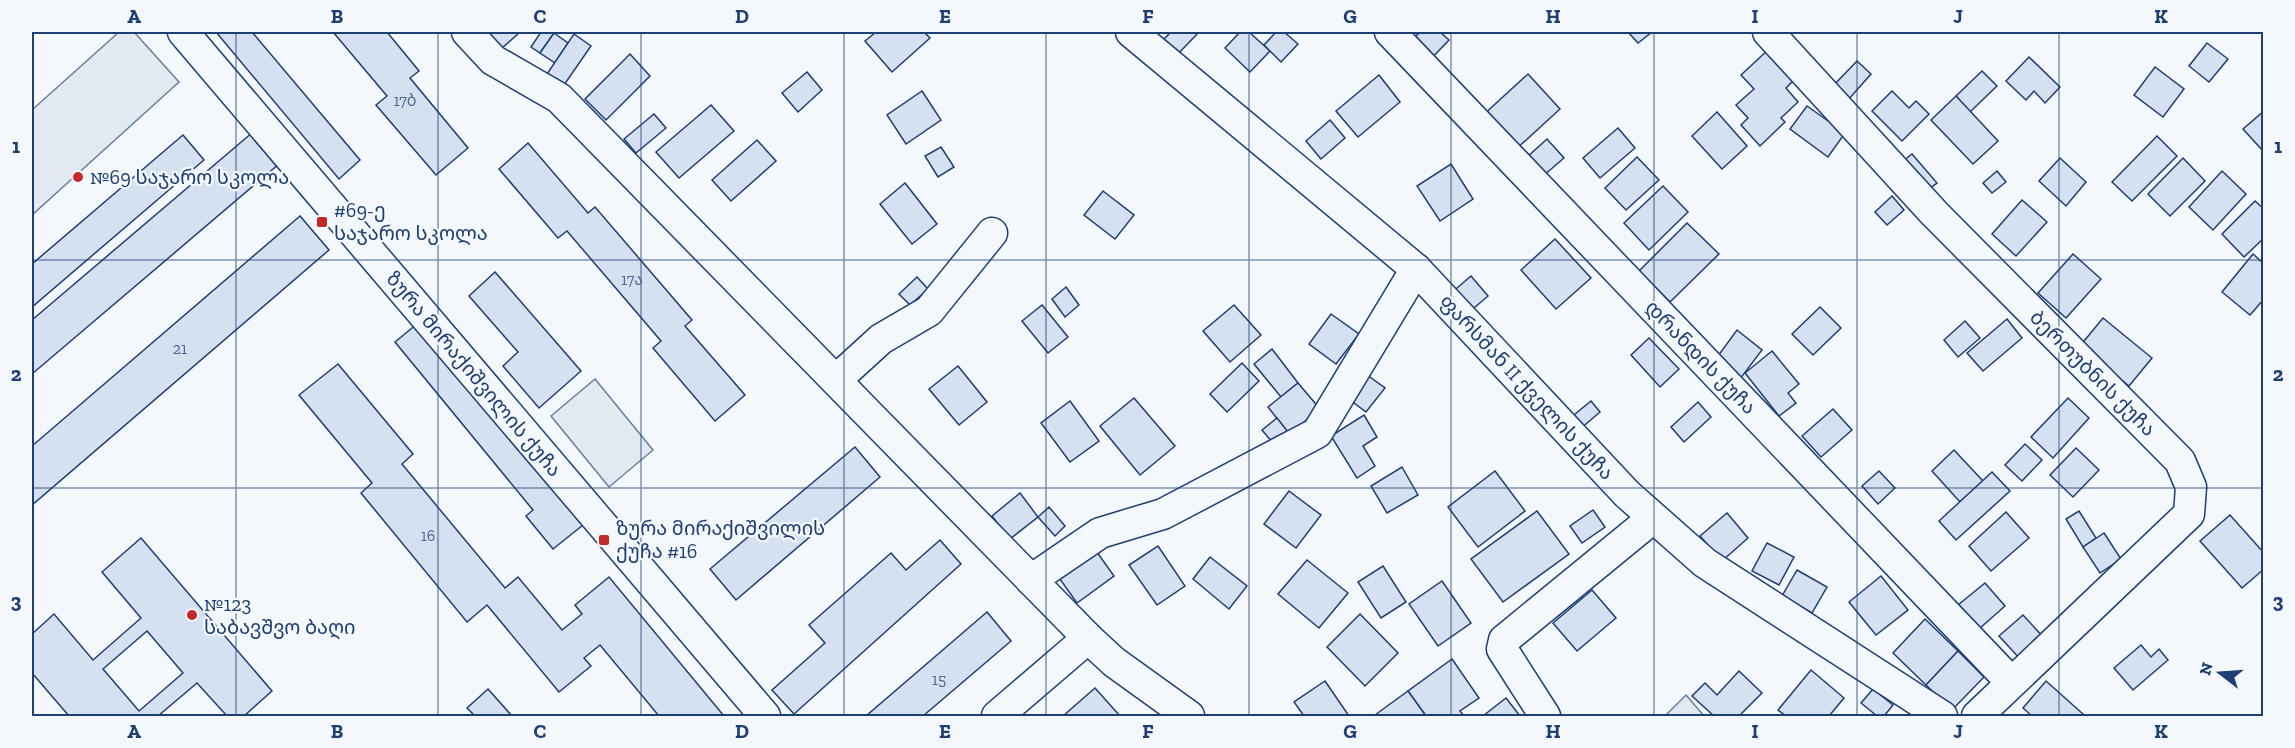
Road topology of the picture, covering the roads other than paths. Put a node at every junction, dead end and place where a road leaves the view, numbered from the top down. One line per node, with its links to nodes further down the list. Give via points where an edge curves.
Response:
1 (183, 32): 13 (street, ზურა მირაქიშვილის ქუჩა)
2 (467, 32): 8 (street, via 493,60 560,98)
3 (1131, 32): 7 (street, ფარსმან II ქველის ქუჩა)
4 (1390, 32): 12 (street, დრანდის ქუჩა)
5 (1768, 32): 12 (street, ბერთუბნის ქუჩა, via 1934,213 2180,461 2191,487 2188,514)
6 (992, 233): 8 (street, via 929,311 881,339)
7 (1416, 268): 9 (street, ფარსმან II ქველის ქუჩა); 10 (street, via 1317,434 1163,514 1100,533)
8 (836, 380): 10 (street)
9 (1653, 518): 16 (street, via 1504,640 1502,649); 17 (street, ფარსმან II ქველის ქუჩა, via 1705,563)
10 (1031, 580): 11 (street)
11 (1088, 638): 14 (street); 15 (street, via 1114,662)
12 (2012, 682): 18 (street, ბერთუბნის ქუჩა)
13 (765, 717)
14 (997, 717)
15 (1190, 717)
16 (1545, 717)
17 (1942, 717)
18 (1977, 717)

